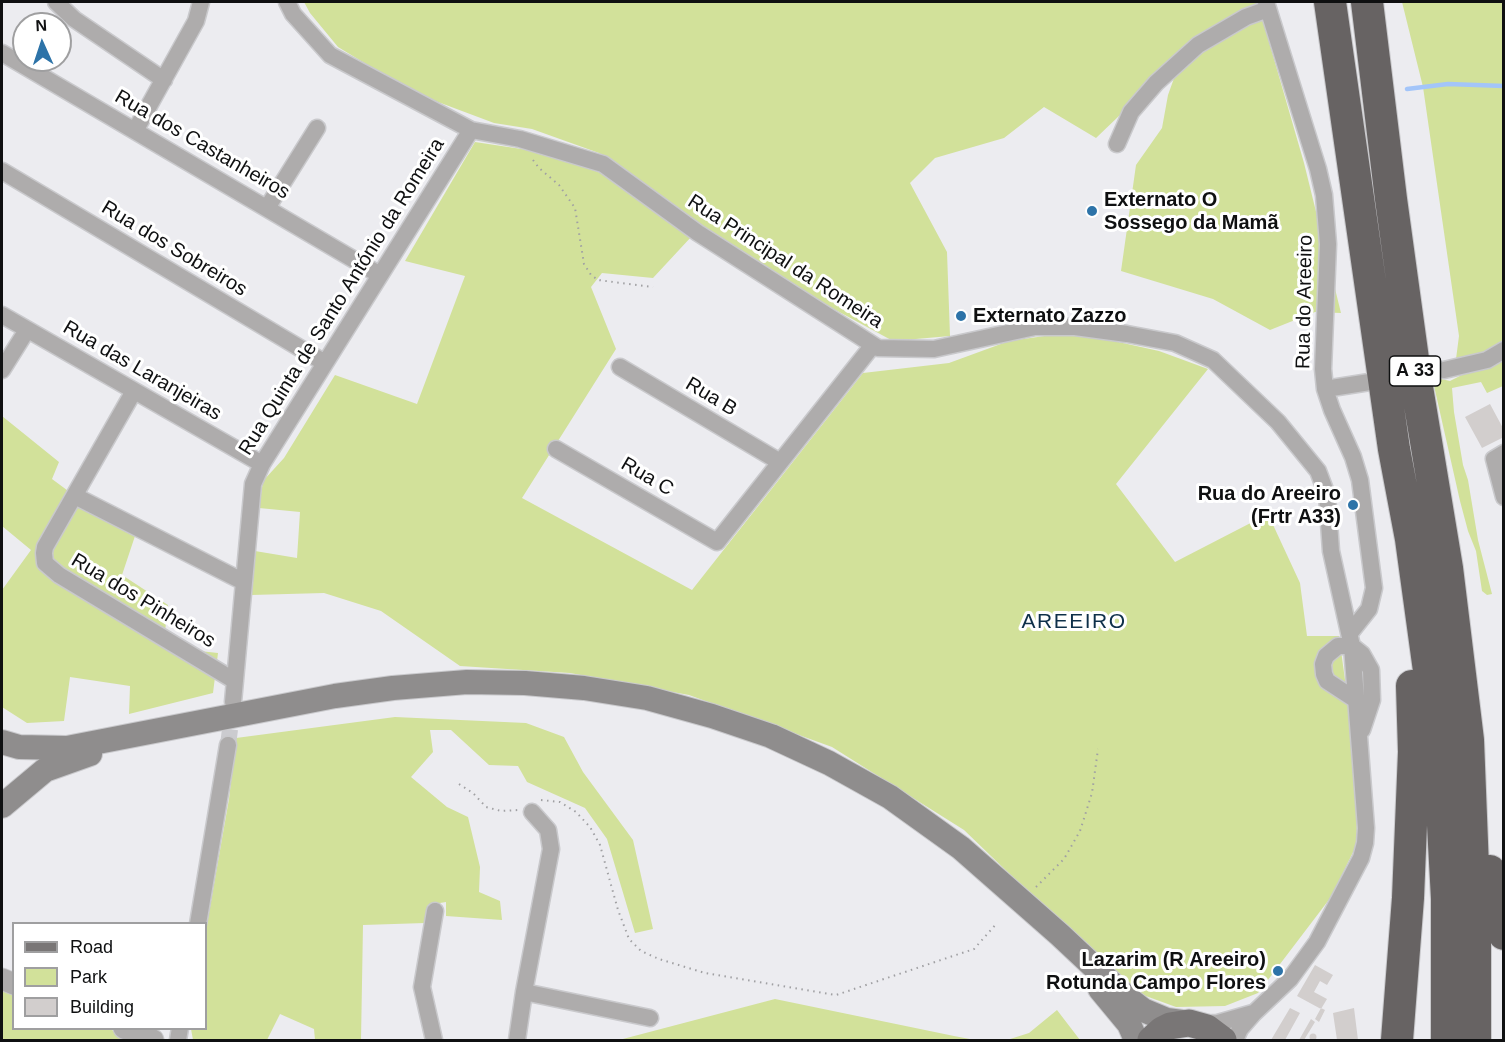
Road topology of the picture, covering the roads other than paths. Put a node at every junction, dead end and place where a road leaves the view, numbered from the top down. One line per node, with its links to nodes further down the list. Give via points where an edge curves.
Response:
1 (56, 2): 8 (street, via 74,19)
2 (201, 2): 8 (street, via 196,21)
3 (287, 2): 10 (street, Rua Principal da Romeira, via 330,55)
4 (1330, 2): 28 (highway, A 33)
5 (1367, 2): 40 (highway, A 33)
6 (1267, 5): 12 (street, via 1198,45 1156,83 1131,112); 25 (street, Rua do Areeiro, via 1324,195 1328,244)
7 (2, 52): 11 (street, Rua dos Castanheiros)
8 (164, 80): 11 (street)
9 (317, 128): 14 (street)
10 (471, 130): 15 (street, Rua Quinta de Santo António da Romeira); 18 (street, Rua Principal da Romeira, via 524,140 603,164 699,232)
11 (135, 131): 14 (street, Rua dos Castanheiros)
12 (1117, 144)
13 (2, 171): 20 (street, Rua dos Sobreiros)
14 (267, 208): 15 (street, Rua dos Castanheiros)
15 (380, 274): 20 (street, Rua Quinta de Santo António da Romeira)
16 (2, 315): 17 (street, Rua das Laranjeiras)
17 (27, 330): 22 (street); 26 (street, Rua das Laranjeiras)
18 (873, 345): 30 (street); 35 (street, Rua Principal da Romeira, via 934,349 1035,327 1075,327 1175,343 1213,360 1278,422 1317,471 1327,495 1331,551)
19 (1503, 350): 23 (street, via 1486,360)
20 (325, 363): 31 (street, Rua Quinta de Santo António da Romeira)
21 (620, 367): 30 (street, Rua B)
22 (2, 369)
23 (1444, 370)
24 (1376, 381): 25 (street)
25 (1325, 389): 35 (street, Rua do Areeiro, via 1360,480 1373,576 1369,609)
26 (134, 391): 31 (street, Rua das Laranjeiras); 32 (street, Rua dos Pinheiros)
27 (556, 449): 30 (street, Rua C, via 717,542)
28 (1394, 449): 60 (highway, via 1414,752); 61 (highway, A 33, via 1420,599 1437,744 1447,899)
29 (1503, 453): 33 (street, via 1494,459)
30 (780, 462)
31 (262, 464): 34 (street, Rua Quinta de Santo António da Romeira, via 253,484)
32 (75, 496): 34 (street); 36 (street, Rua dos Pinheiros, via 45,547 44,558 49,568)
33 (1503, 497)
34 (244, 582): 36 (street, Rua Quinta de Santo António da Romeira)
35 (1351, 640): 37 (street, Rua Principal da Romeira); 37 (street, via 1331,650 1323,664 1327,681); 39 (street, via 1371,670 1372,700)
36 (235, 681): 38 (street, Rua Quinta de Santo António da Romeira)
37 (1356, 700): 39 (street, Rua Principal da Romeira)
38 (234, 702)
39 (1359, 740): 49 (street, Rua Principal da Romeira, via 1366,828 1361,858 1302,965)
40 (1468, 741): 47 (highway, via 1484,800 1491,881); 62 (highway, A 33)
41 (3, 743): 43 (main road, via 14,758 17,775); 51 (main road, via 67,748 335,696 456,683 525,683 647,698 771,736 890,797 961,848 1143,1010 1167,1020)
42 (228, 745): 46 (street)
43 (4, 804): 56 (main road, via 45,770 92,754 385,698 481,691 533,692 639,706 705,723 786,753 838,778 905,819 984,878 1076,963 1130,1024)
44 (532, 812): 48 (street, via 548,830 551,849)
45 (435, 911): 54 (street, via 422,987)
46 (198, 922)
47 (1503, 934)
48 (524, 992): 50 (street); 55 (street)
49 (1254, 1013): 51 (street, via 1218,1023); 59 (street, Rua Principal da Romeira)
50 (650, 1018)
51 (1193, 1024): 57 (main road, via 1170,1026); 58 (main road, via 1215,1033)
52 (126, 1030): 53 (street)
53 (153, 1041)
54 (434, 1041)
55 (517, 1041)
56 (1136, 1041)
57 (1151, 1041)
58 (1222, 1041)
59 (1235, 1041)
60 (1397, 1041)
61 (1447, 1041)
62 (1475, 1041)

